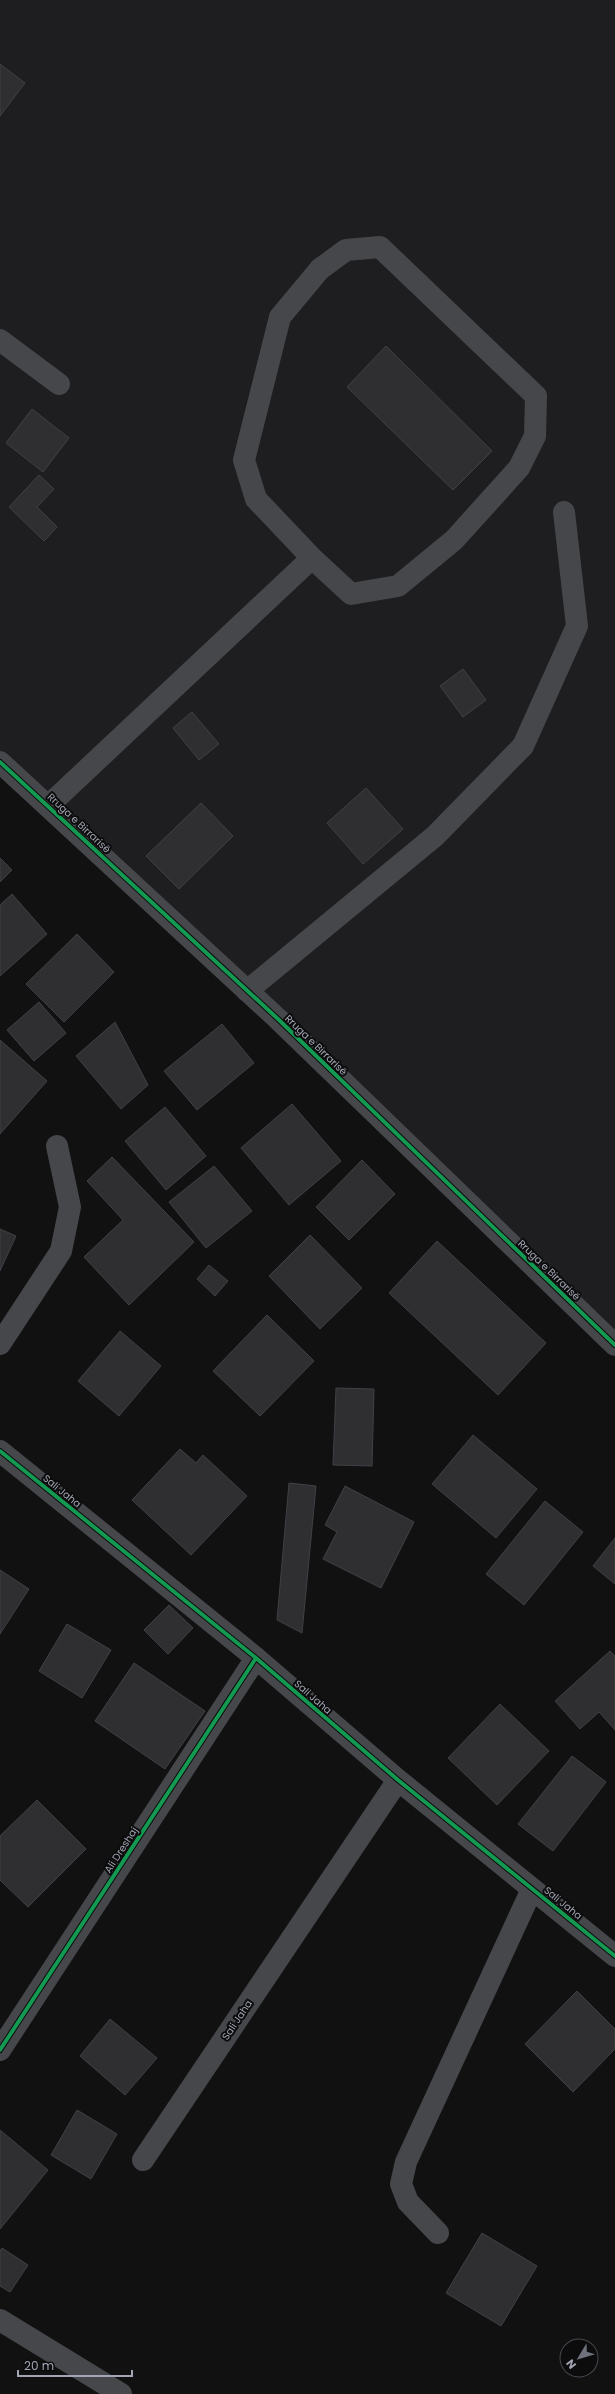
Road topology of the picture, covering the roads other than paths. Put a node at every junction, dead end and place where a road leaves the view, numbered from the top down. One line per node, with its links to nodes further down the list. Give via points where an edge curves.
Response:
1 (0, 340): 2 (street)
2 (59, 384)
3 (564, 512): 7 (street, via 577,626 523,746 435,836)
4 (312, 558): 4 (street, via 256,499 244,460 280,317 320,269 346,250 380,247 536,396 535,436 518,468 454,540 398,586 351,594); 6 (street)
5 (0, 762): 6 (street, Rruga e Birrarisë)
6 (48, 806): 7 (street, Rruga e Birrarisë)
7 (247, 991): 10 (street, Rruga e Birrarisë)
8 (57, 1146): 9 (street, via 70,1207 61,1250)
9 (0, 1344)
10 (615, 1345)
11 (0, 1451): 12 (street, Sali Jaha)
12 (256, 1658): 13 (street, Sali Jaha); 16 (street, Ali Dreshaj)
13 (398, 1780): 14 (street, Sali Jaha); 17 (street, Sali Jaha)
14 (532, 1888): 15 (street, Sali Jaha); 18 (street, via 406,2162 401,2184 408,2202)
15 (612, 1947)
16 (0, 2050)
17 (142, 2160)
18 (438, 2234)
19 (0, 2320): 20 (street)
20 (121, 2394)

